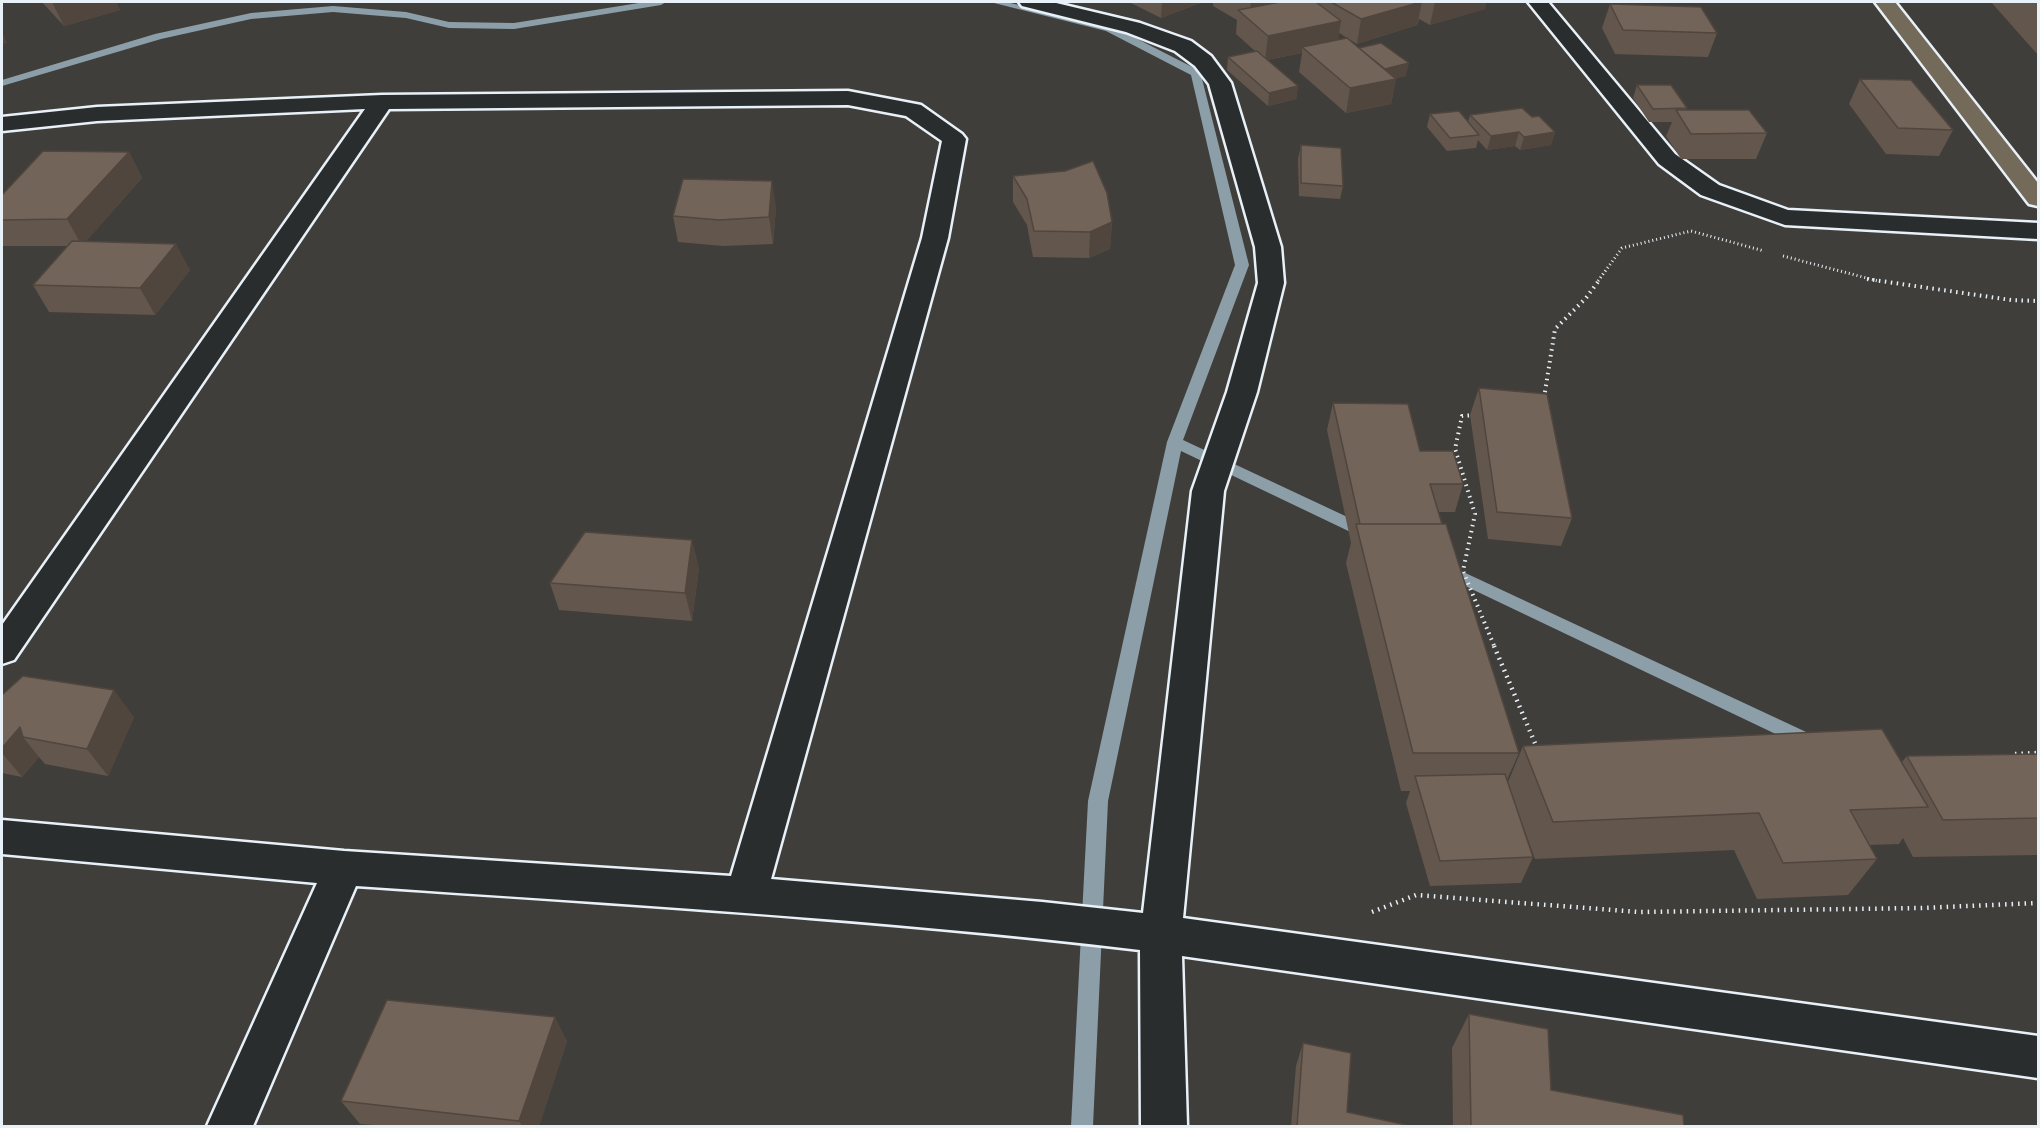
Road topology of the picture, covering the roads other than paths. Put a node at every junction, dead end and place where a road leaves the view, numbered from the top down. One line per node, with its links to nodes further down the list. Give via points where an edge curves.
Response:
1 (1029, 2): 12 (street, via 1133,27 1183,46 1203,61 1220,83 1268,247 1271,283 1242,392 1208,490)
2 (1539, 2): 7 (street, via 1667,159 1710,190 1785,217)
3 (1885, 2): 6 (highway)
4 (382, 102): 5 (street, via 97,114); 8 (street); 11 (street, via 848,98 913,110 954,139 935,238)
5 (2, 124)
6 (2038, 199)
7 (2038, 231)
8 (2, 651)
9 (2, 837): 10 (street)
10 (344, 868): 11 (street); 14 (street)
11 (746, 895): 12 (street)
12 (1142, 932): 13 (street); 15 (street)
13 (2038, 1057)
14 (230, 1126)
15 (1164, 1126)

